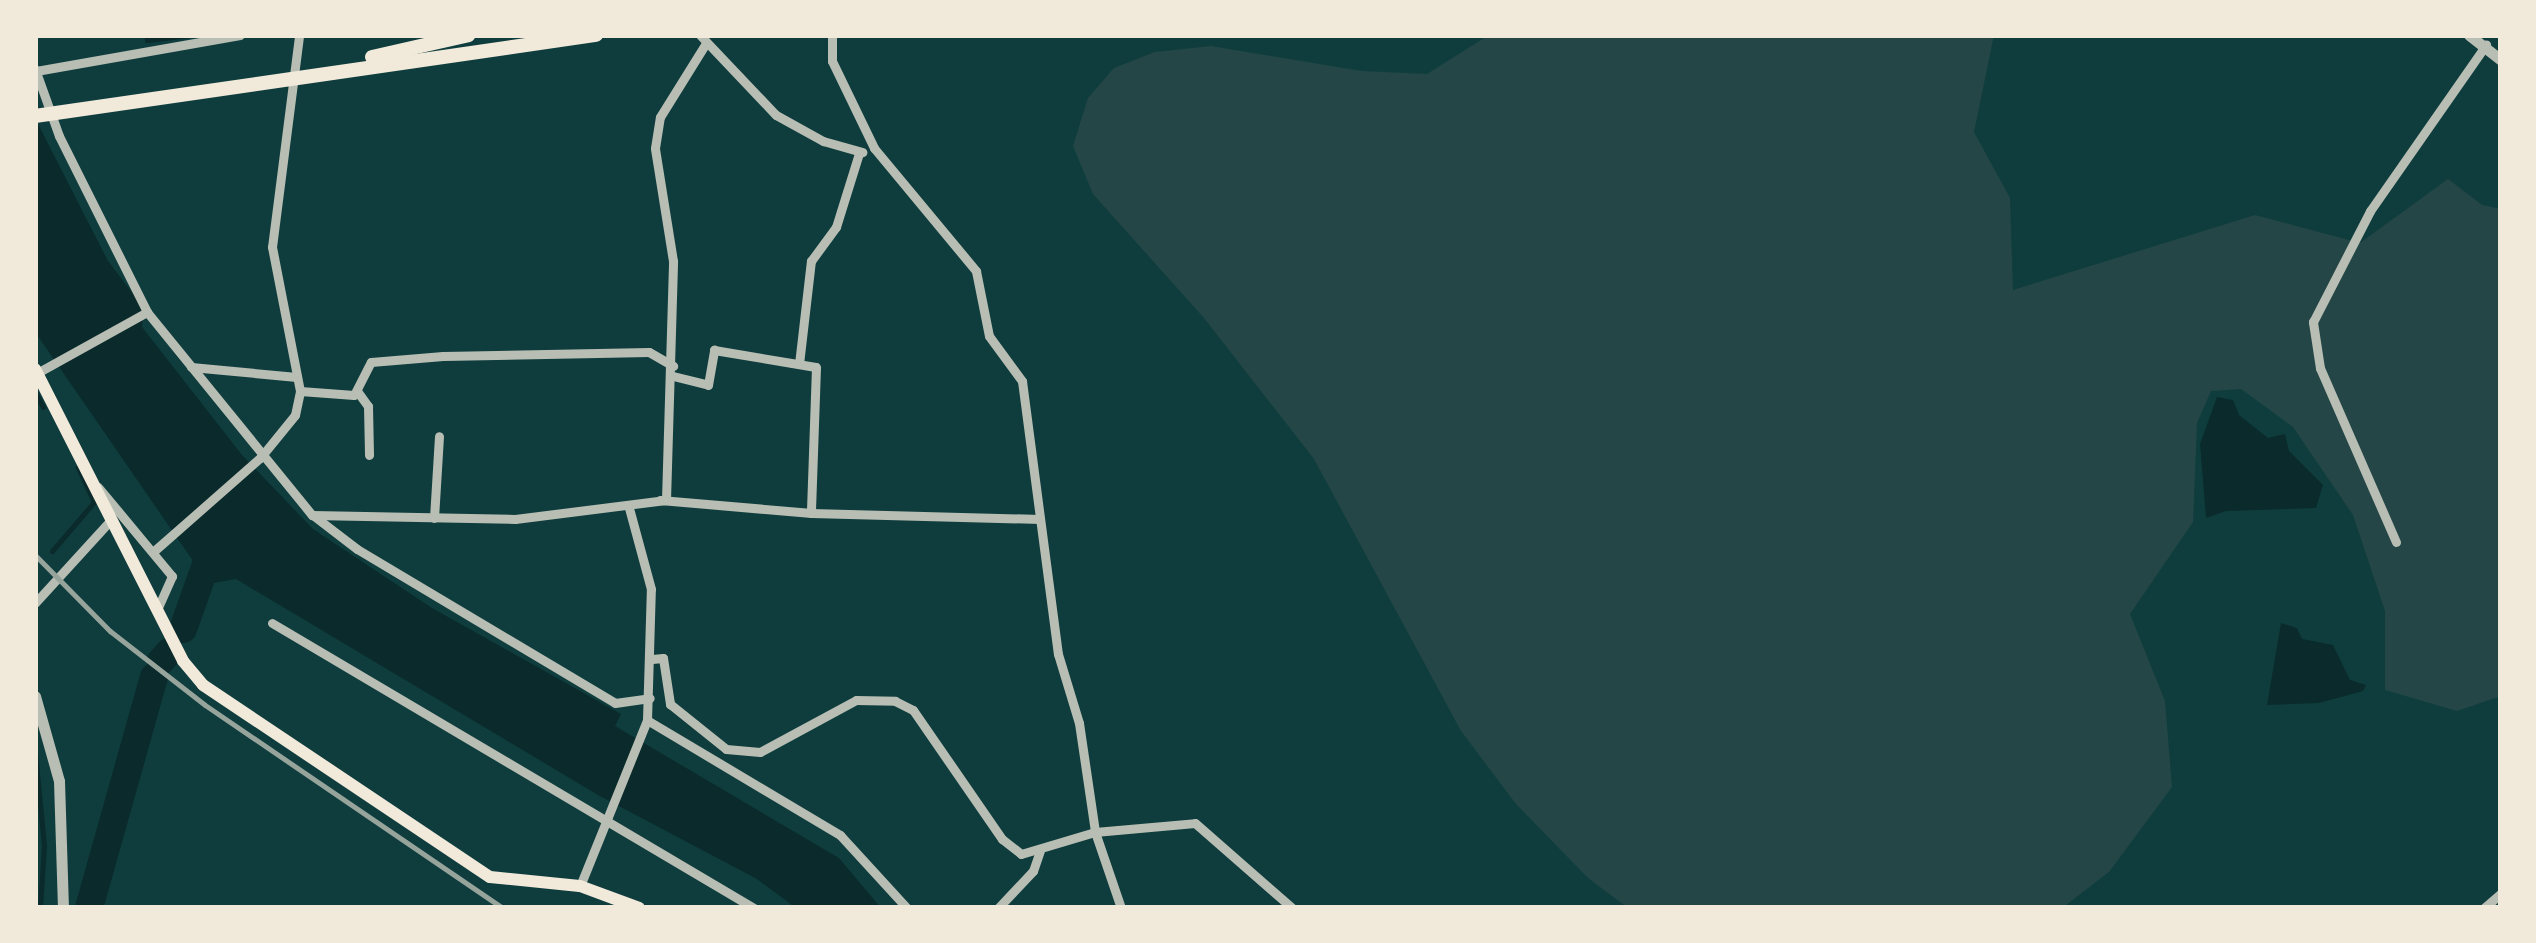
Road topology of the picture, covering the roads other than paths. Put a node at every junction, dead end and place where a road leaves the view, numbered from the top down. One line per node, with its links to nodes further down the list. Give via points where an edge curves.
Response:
1 (240, 35): 10 (street)
2 (299, 35): 11 (street)
3 (469, 35): 11 (main road)
4 (596, 35): 11 (main road)
5 (832, 35): 13 (street, via 832,62)
6 (2469, 35): 8 (street)
7 (703, 39): 14 (street, via 776,116); 19 (street, via 660,117 655,148 672,261)
8 (2486, 45): 9 (street); 34 (street, via 2370,211 2313,322 2320,368)
9 (2501, 60)
10 (35, 70): 15 (street)
11 (298, 73): 12 (main road); 20 (street, via 272,247)
12 (35, 116)
13 (874, 148): 14 (street); 32 (street, via 976,271 989,336 1022,381)
14 (859, 153): 16 (street, via 836,227 811,261)
15 (143, 314): 17 (street); 18 (street)
16 (799, 364): 19 (street, via 714,350 708,385); 29 (street, via 816,367)
17 (191, 368): 20 (street); 25 (street)
18 (38, 371): 26 (main road)
19 (673, 371): 21 (street, via 649,352 443,356 371,362); 27 (street, via 666,500)
20 (297, 377): 22 (street)
21 (357, 391): 22 (street); 24 (street, via 368,406)
22 (300, 392): 25 (street, via 296,415)
23 (439, 436): 31 (street)
24 (369, 455)
25 (260, 458): 30 (street); 35 (street)
26 (96, 486): 33 (main road); 35 (street)
27 (657, 500): 28 (street); 29 (street)
28 (628, 508): 31 (street, via 515,520); 39 (street, via 651,589)
29 (812, 513): 32 (street)
30 (312, 515): 31 (street); 41 (street, via 357,550 615,702)
31 (434, 518)
32 (1040, 519): 44 (street, via 1058,654 1079,723)
33 (110, 521): 36 (street); 37 (main road)
34 (2396, 542)
35 (154, 551): 37 (street, via 172,576)
36 (35, 604)
37 (158, 608): 46 (main road, via 203,685 436,843 490,877)
38 (272, 624): 43 (street)
39 (652, 660): 41 (street); 45 (street, via 663,658 670,704 726,749 760,752 782,745 856,700 874,696 904,706 1002,839 1021,854)
40 (35, 696): 48 (street, via 60,782)
41 (650, 698): 42 (street)
42 (647, 720): 43 (street); 51 (street, via 840,836)
43 (606, 817): 46 (street); 50 (street)
44 (1095, 832): 45 (street); 53 (street); 54 (street, via 1196,823)
45 (1040, 851): 52 (street, via 1033,870)
46 (580, 886): 49 (main road)
47 (2501, 892): 55 (street)
48 (63, 908)
49 (639, 908)
50 (754, 908)
51 (906, 908)
52 (998, 908)
53 (1122, 908)
54 (1292, 908)
55 (2484, 908)

